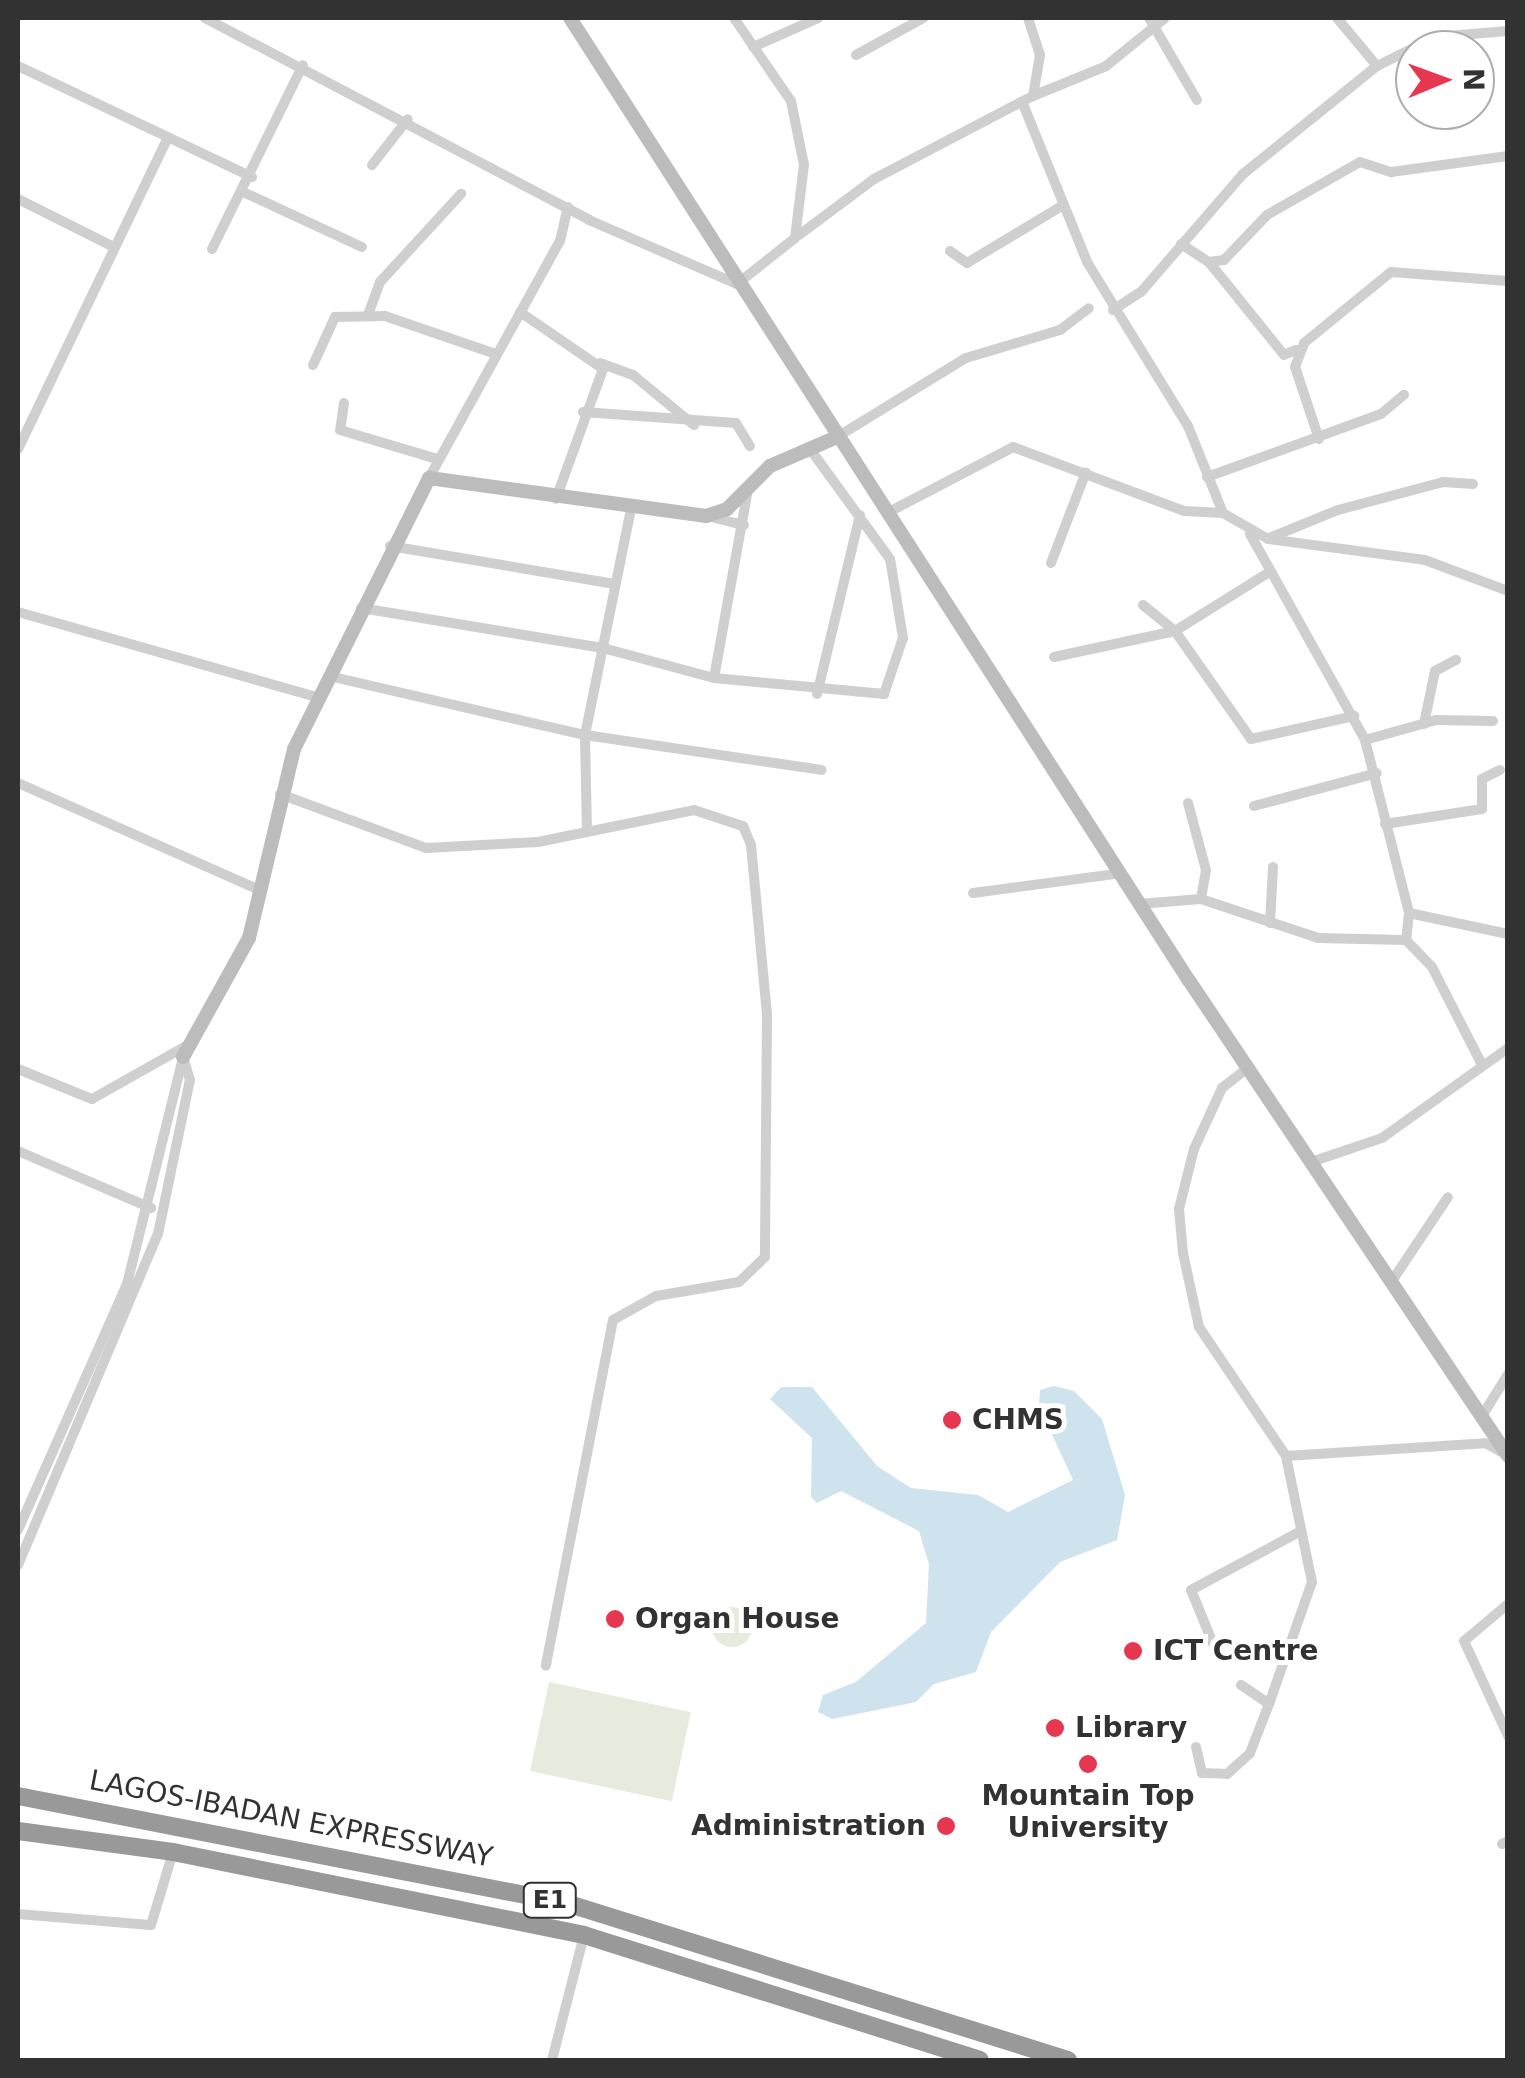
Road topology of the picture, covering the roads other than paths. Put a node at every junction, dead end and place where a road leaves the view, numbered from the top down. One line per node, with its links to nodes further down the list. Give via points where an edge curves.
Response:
1 (205, 18): 14 (street)
2 (570, 18): 38 (street)
3 (734, 18): 12 (street)
4 (818, 18): 12 (street)
5 (923, 18): 13 (street)
6 (1028, 18): 17 (street, via 1040,55)
7 (1164, 18): 9 (street)
8 (1337, 18): 16 (street)
9 (1151, 22): 17 (street, via 1106,66); 18 (street)
10 (1482, 24): 11 (street); 16 (street, via 1436,37)
11 (1508, 31)
12 (753, 47): 30 (street, via 799,120)
13 (856, 55)
14 (303, 65): 20 (street); 24 (street)
15 (18, 66): 21 (street)
16 (1377, 66): 31 (street, via 1255,163)
17 (1032, 96): 19 (street)
18 (1197, 100)
19 (1023, 104): 28 (street); 30 (street, via 874,179)
20 (408, 118): 23 (street); 29 (street)
21 (167, 140): 24 (street); 32 (street)
22 (1508, 156): 36 (street, via 1391,172 1346,166)
23 (372, 166)
24 (252, 177): 25 (street)
25 (244, 192): 33 (street); 34 (street)
26 (461, 194): 42 (street, via 380,282)
27 (18, 199): 32 (street)
28 (1062, 206): 35 (street, via 968,263); 40 (street)
29 (568, 207): 38 (street); 41 (street)
30 (795, 238): 38 (street)
31 (1181, 244): 36 (street); 40 (street, via 1142,292)
32 (112, 246): 54 (street)
33 (362, 248)
34 (212, 249)
35 (950, 251)
36 (1209, 262): 43 (street, via 1284,355)
37 (1508, 280): 43 (street, via 1391,272)
38 (737, 284): 51 (street)
39 (1088, 308): 51 (street, via 1060,330 966,358)
40 (1113, 310): 59 (street, via 1188,426)
41 (520, 312): 44 (street); 45 (street)
42 (368, 315): 44 (street); 46 (street, via 329,318)
43 (1296, 350): 52 (street)
44 (492, 353): 56 (street)
45 (600, 363): 49 (street); 50 (street, via 634,375)
46 (314, 365)
47 (1404, 395): 52 (street)
48 (344, 403): 56 (street, via 340,430)
49 (583, 412): 50 (street); 62 (street)
50 (694, 426): 53 (street, via 736,423)
51 (837, 437): 55 (street); 65 (street)
52 (1319, 439): 59 (street)
53 (750, 446)
54 (18, 449)
55 (810, 449): 60 (street); 66 (street)
56 (438, 459): 58 (street)
57 (1086, 472): 64 (street, via 1184,511); 65 (street, via 1009,448); 72 (street)
58 (429, 478): 62 (street); 71 (street)
59 (1206, 478): 64 (street)
60 (749, 483): 67 (street, via 727,509); 68 (street)
61 (1474, 484): 70 (street, via 1442,482 1338,510)
62 (556, 499): 63 (street)
63 (632, 508): 67 (street); 74 (street)
64 (1223, 513): 69 (street)
65 (887, 514): 102 (street)
66 (860, 515): 85 (street); 85 (street, via 890,559 899,663 884,694)
67 (706, 516): 68 (street)
68 (744, 526): 84 (street)
69 (1250, 533): 70 (street); 73 (street)
70 (1268, 538): 75 (street, via 1425,560)
71 (388, 546): 74 (street); 77 (street)
72 (1051, 563)
73 (1271, 571): 79 (street); 87 (street)
74 (615, 584): 80 (street)
75 (1508, 591)
76 (1144, 605): 79 (street)
77 (362, 608): 80 (street); 83 (street)
78 (18, 612): 86 (street)
79 (1175, 632): 81 (street); 87 (street, via 1251,739)
80 (603, 648): 84 (street); 90 (street)
81 (1054, 657)
82 (1456, 660): 89 (street, via 1435,671)
83 (329, 676): 86 (street); 90 (street)
84 (714, 678): 85 (street)
85 (817, 694)
86 (319, 698): 96 (street)
87 (1354, 716): 91 (street)
88 (1493, 721): 89 (street)
89 (1424, 724): 91 (street)
90 (585, 735): 92 (street); 100 (street)
91 (1365, 740): 94 (street)
92 (821, 770)
93 (1500, 770): 99 (street, via 1482,779 1482,809)
94 (1376, 774): 98 (street); 99 (street)
95 (18, 783): 103 (street)
96 (280, 794): 100 (street, via 416,847); 103 (street)
97 (1188, 802): 105 (street, via 1206,870)
98 (1254, 806)
99 (1384, 824): 107 (street)
100 (587, 832): 130 (street, via 694,810 744,826 768,1015 767,1227 765,1257 739,1282 656,1296 613,1320)
101 (1273, 867): 108 (street)
102 (1122, 873): 104 (street); 106 (street)
103 (260, 890): 112 (street, via 234,974)
104 (973, 894)
105 (1201, 899): 106 (street); 108 (street)
106 (1139, 904): 114 (street)
107 (1410, 912): 109 (street); 110 (street)
108 (1270, 923): 110 (street, via 1363,944)
109 (1508, 934)
110 (1406, 940): 113 (street, via 1432,967)
111 (1508, 1048): 113 (street)
112 (186, 1051): 115 (street, via 92,1100); 119 (street); 127 (street, via 190,1080 158,1234)
113 (1480, 1061): 117 (street, via 1382,1138)
114 (1249, 1067): 117 (street); 123 (street, via 1222,1088 1194,1149 1178,1209 1182,1254 1198,1327)
115 (18, 1069)
116 (18, 1151): 119 (street)
117 (1316, 1160): 120 (street)
118 (1448, 1197): 120 (street)
119 (151, 1208): 125 (street)
120 (1394, 1278): 122 (street)
121 (1508, 1374): 122 (street)
122 (1482, 1416): 124 (street)
123 (1286, 1456): 124 (street, via 1485,1443); 126 (street)
124 (1508, 1457)
125 (18, 1530)
126 (1302, 1531): 129 (street, via 1191,1590); 132 (street, via 1312,1594)
127 (18, 1565)
128 (1508, 1604): 133 (street, via 1464,1641)
129 (1218, 1656)
130 (546, 1666)
131 (1240, 1685): 132 (street)
132 (1269, 1704): 134 (street, via 1250,1753 1227,1774 1202,1773)
133 (1508, 1736)
134 (1196, 1747)
135 (18, 1796): 142 (highway, LAGOS-IBADAN EXPRESSWAY / E1, via 566,1904)
136 (18, 1831): 137 (highway, LAGOS-IBADAN EXPRESSWAY / E1)
137 (173, 1852): 138 (street, via 151,1925); 139 (highway, LAGOS-IBADAN EXPRESSWAY / E1)
138 (18, 1914)
139 (584, 1935): 140 (street); 141 (highway, LAGOS-IBADAN EXPRESSWAY / E1)
140 (552, 2060)
141 (980, 2060)
142 (1068, 2060)

